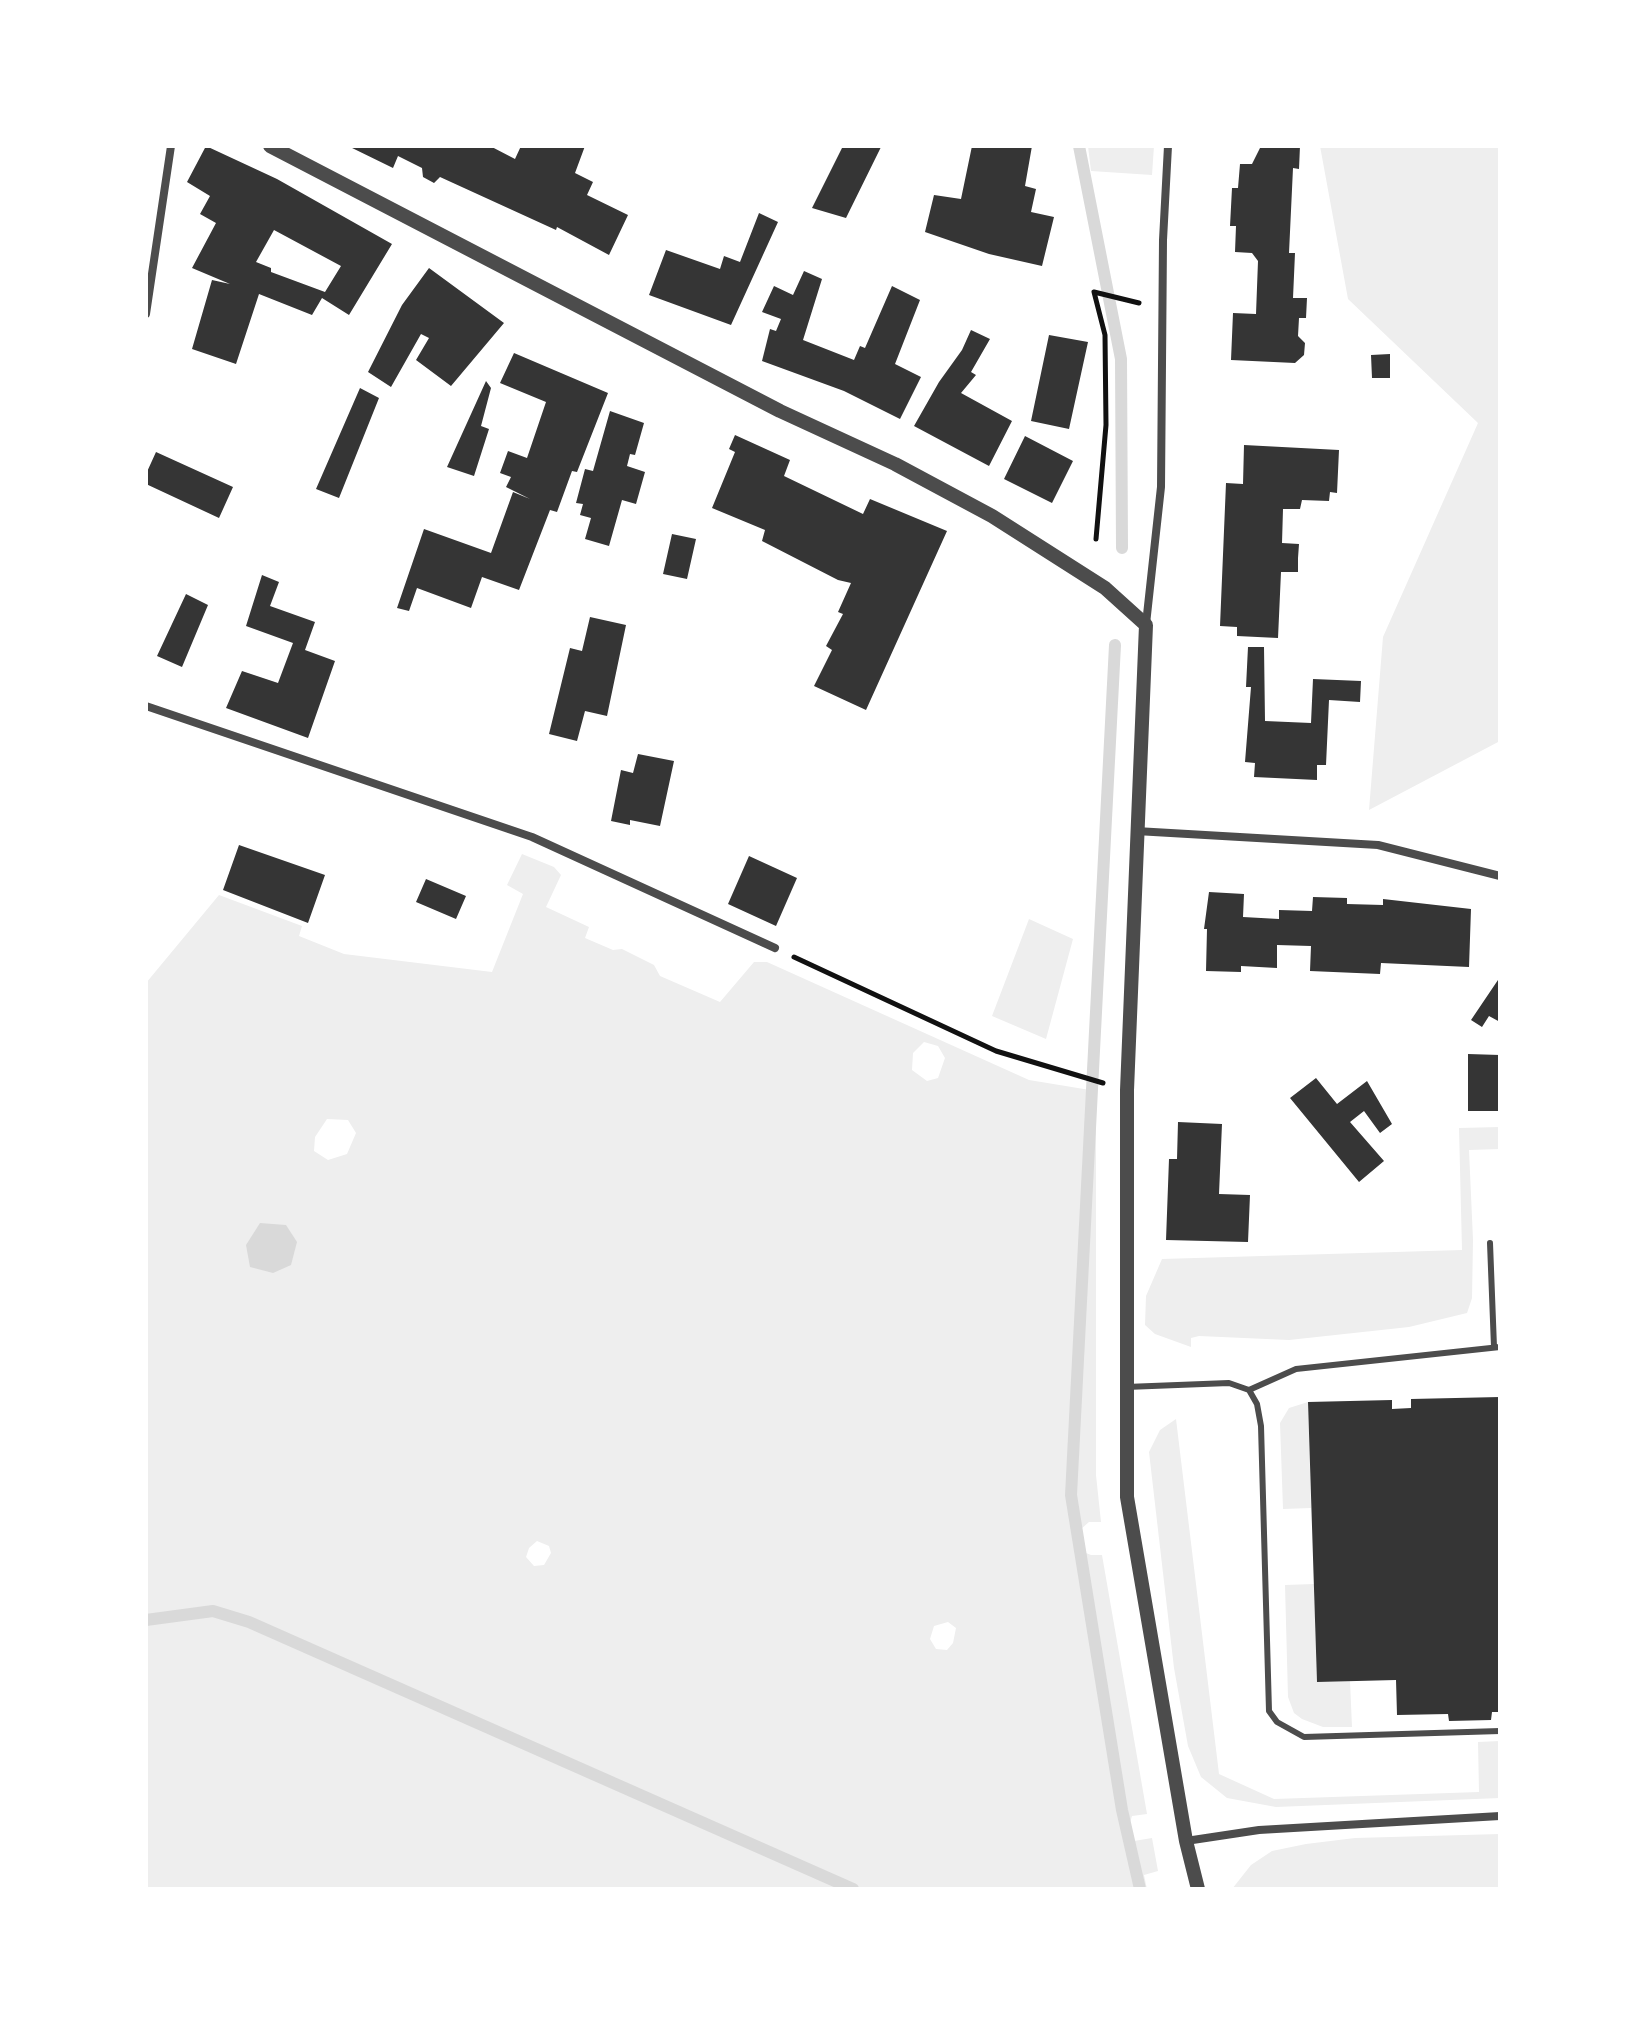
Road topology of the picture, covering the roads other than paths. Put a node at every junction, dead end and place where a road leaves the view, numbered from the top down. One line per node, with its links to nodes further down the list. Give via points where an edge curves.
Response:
1 (171, 146): 4 (street)
2 (270, 146): 5 (street, via 992,516 1105,588)
3 (1168, 146): 5 (street, via 1161,487)
4 (146, 314)
5 (1146, 625): 7 (street)
6 (146, 706): 9 (street, via 532,837)
7 (1135, 831): 8 (street, via 1378,845); 12 (street)
8 (1500, 876)
9 (775, 948)
10 (1490, 1243): 11 (lane)
11 (1497, 1347): 13 (lane, via 1296,1369)
12 (1125, 1387): 13 (lane, via 1229,1383); 16 (street, via 1127,1497)
13 (1249, 1390): 14 (lane, via 1261,1426 1269,1711 1289,1731 1304,1737)
14 (1500, 1731)
15 (1500, 1816): 16 (street, via 1259,1830)
16 (1186, 1841): 17 (street)
17 (1198, 1889)

